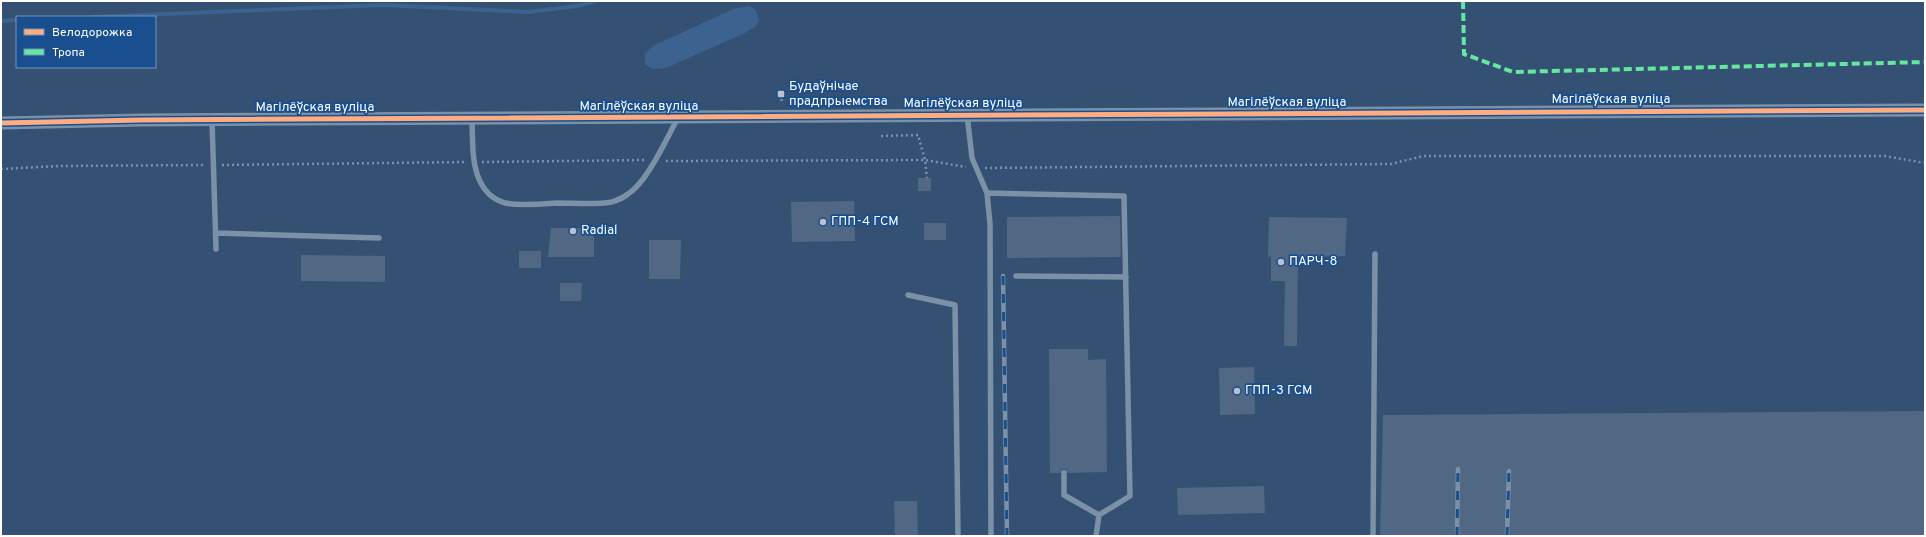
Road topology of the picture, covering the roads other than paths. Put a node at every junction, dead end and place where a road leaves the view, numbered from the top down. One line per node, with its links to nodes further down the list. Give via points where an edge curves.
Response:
1 (1925, 110): 2 (street, Магілёўская вуліца)
2 (967, 114): 4 (street, Магілёўская вуліца); 7 (lane, via 972,158)
3 (472, 118): 4 (street, Магілёўская вуліца); 4 (lane, via 474,162 479,179 488,194 503,202 521,204 603,202 617,200 630,194 655,160); 5 (street, Магілёўская вуліца)
4 (678, 118)
5 (212, 119): 6 (street, Магілёўская вуліца); 8 (lane)
6 (1, 123)
7 (987, 193): 13 (lane, via 1124,196); 18 (lane, via 990,224)
8 (216, 233): 9 (lane); 10 (lane)
9 (379, 238)
10 (216, 249)
11 (1375, 254): 20 (lane)
12 (1016, 276): 13 (lane)
13 (1126, 277): 16 (lane, via 1130,496)
14 (908, 295): 17 (lane, via 955,305)
15 (1064, 473): 16 (lane, via 1064,495)
16 (1099, 515): 19 (lane)
17 (958, 536)
18 (991, 536)
19 (1096, 536)
20 (1373, 536)

